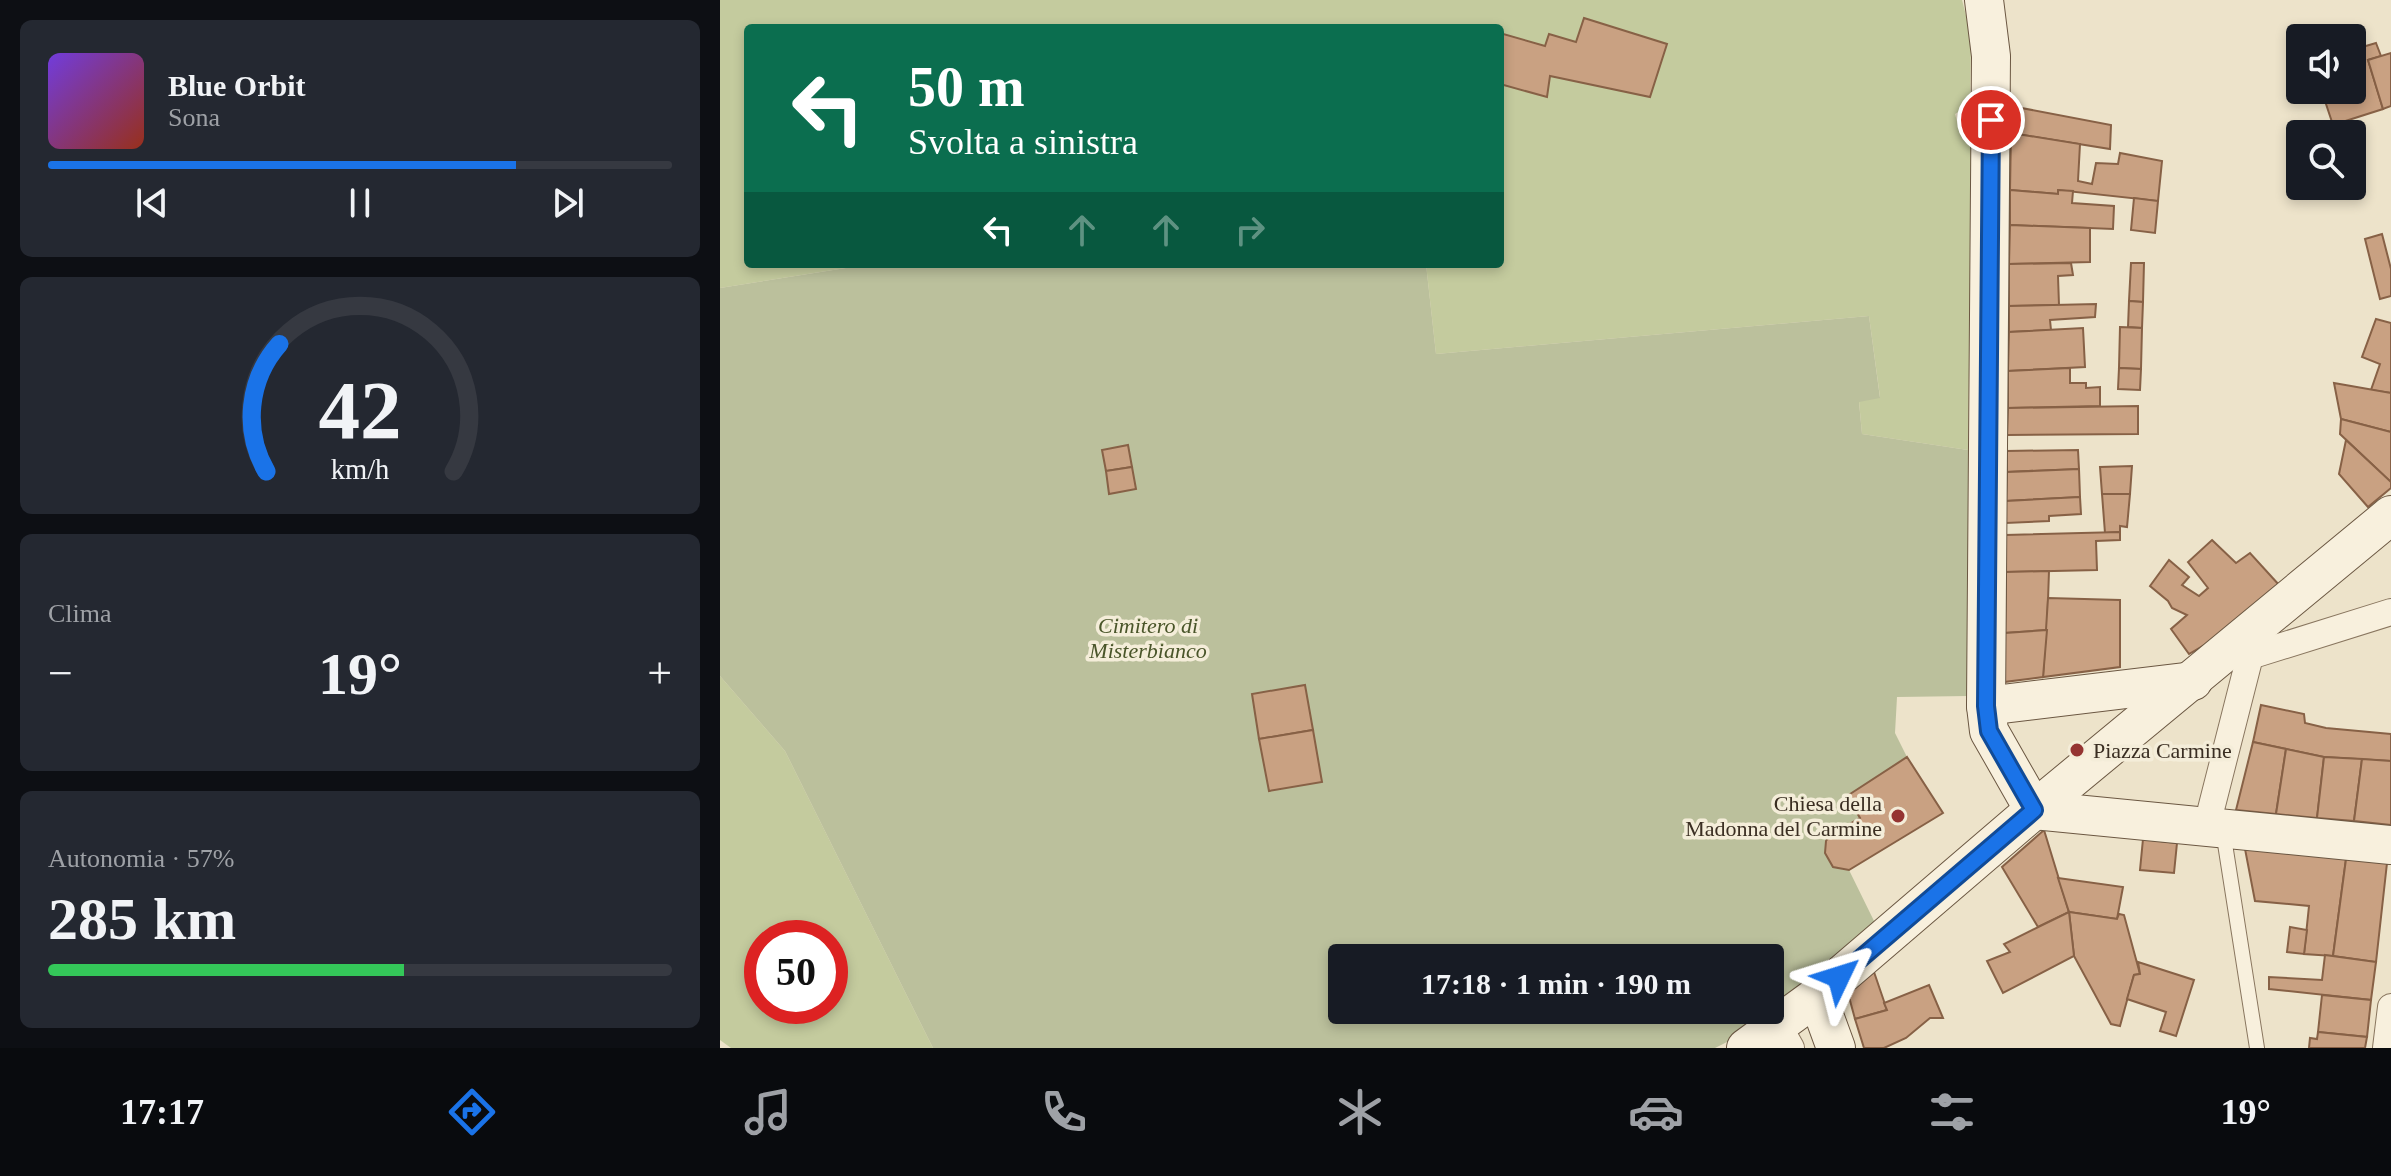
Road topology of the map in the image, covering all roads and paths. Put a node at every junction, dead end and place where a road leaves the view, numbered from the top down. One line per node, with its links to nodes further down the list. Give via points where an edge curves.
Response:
1 (1984, 0): 6 (main road, via 1991,56)
2 (2391, 515): 4 (main road)
3 (2391, 612): 4 (street)
4 (2239, 654): 5 (main road); 8 (street)
5 (2193, 681): 6 (main road); 7 (main road)
6 (1986, 697): 7 (main road, via 1989,731)
7 (2025, 818): 8 (main road); 10 (main road)
8 (2223, 827): 9 (main road); 15 (lane)
9 (2391, 845)
10 (1817, 996): 12 (main road); 14 (main road)
11 (2391, 1007): 16 (street)
12 (1784, 1037): 13 (main road)
13 (1746, 1048)
14 (1836, 1048)
15 (2257, 1048)
16 (2386, 1048)

